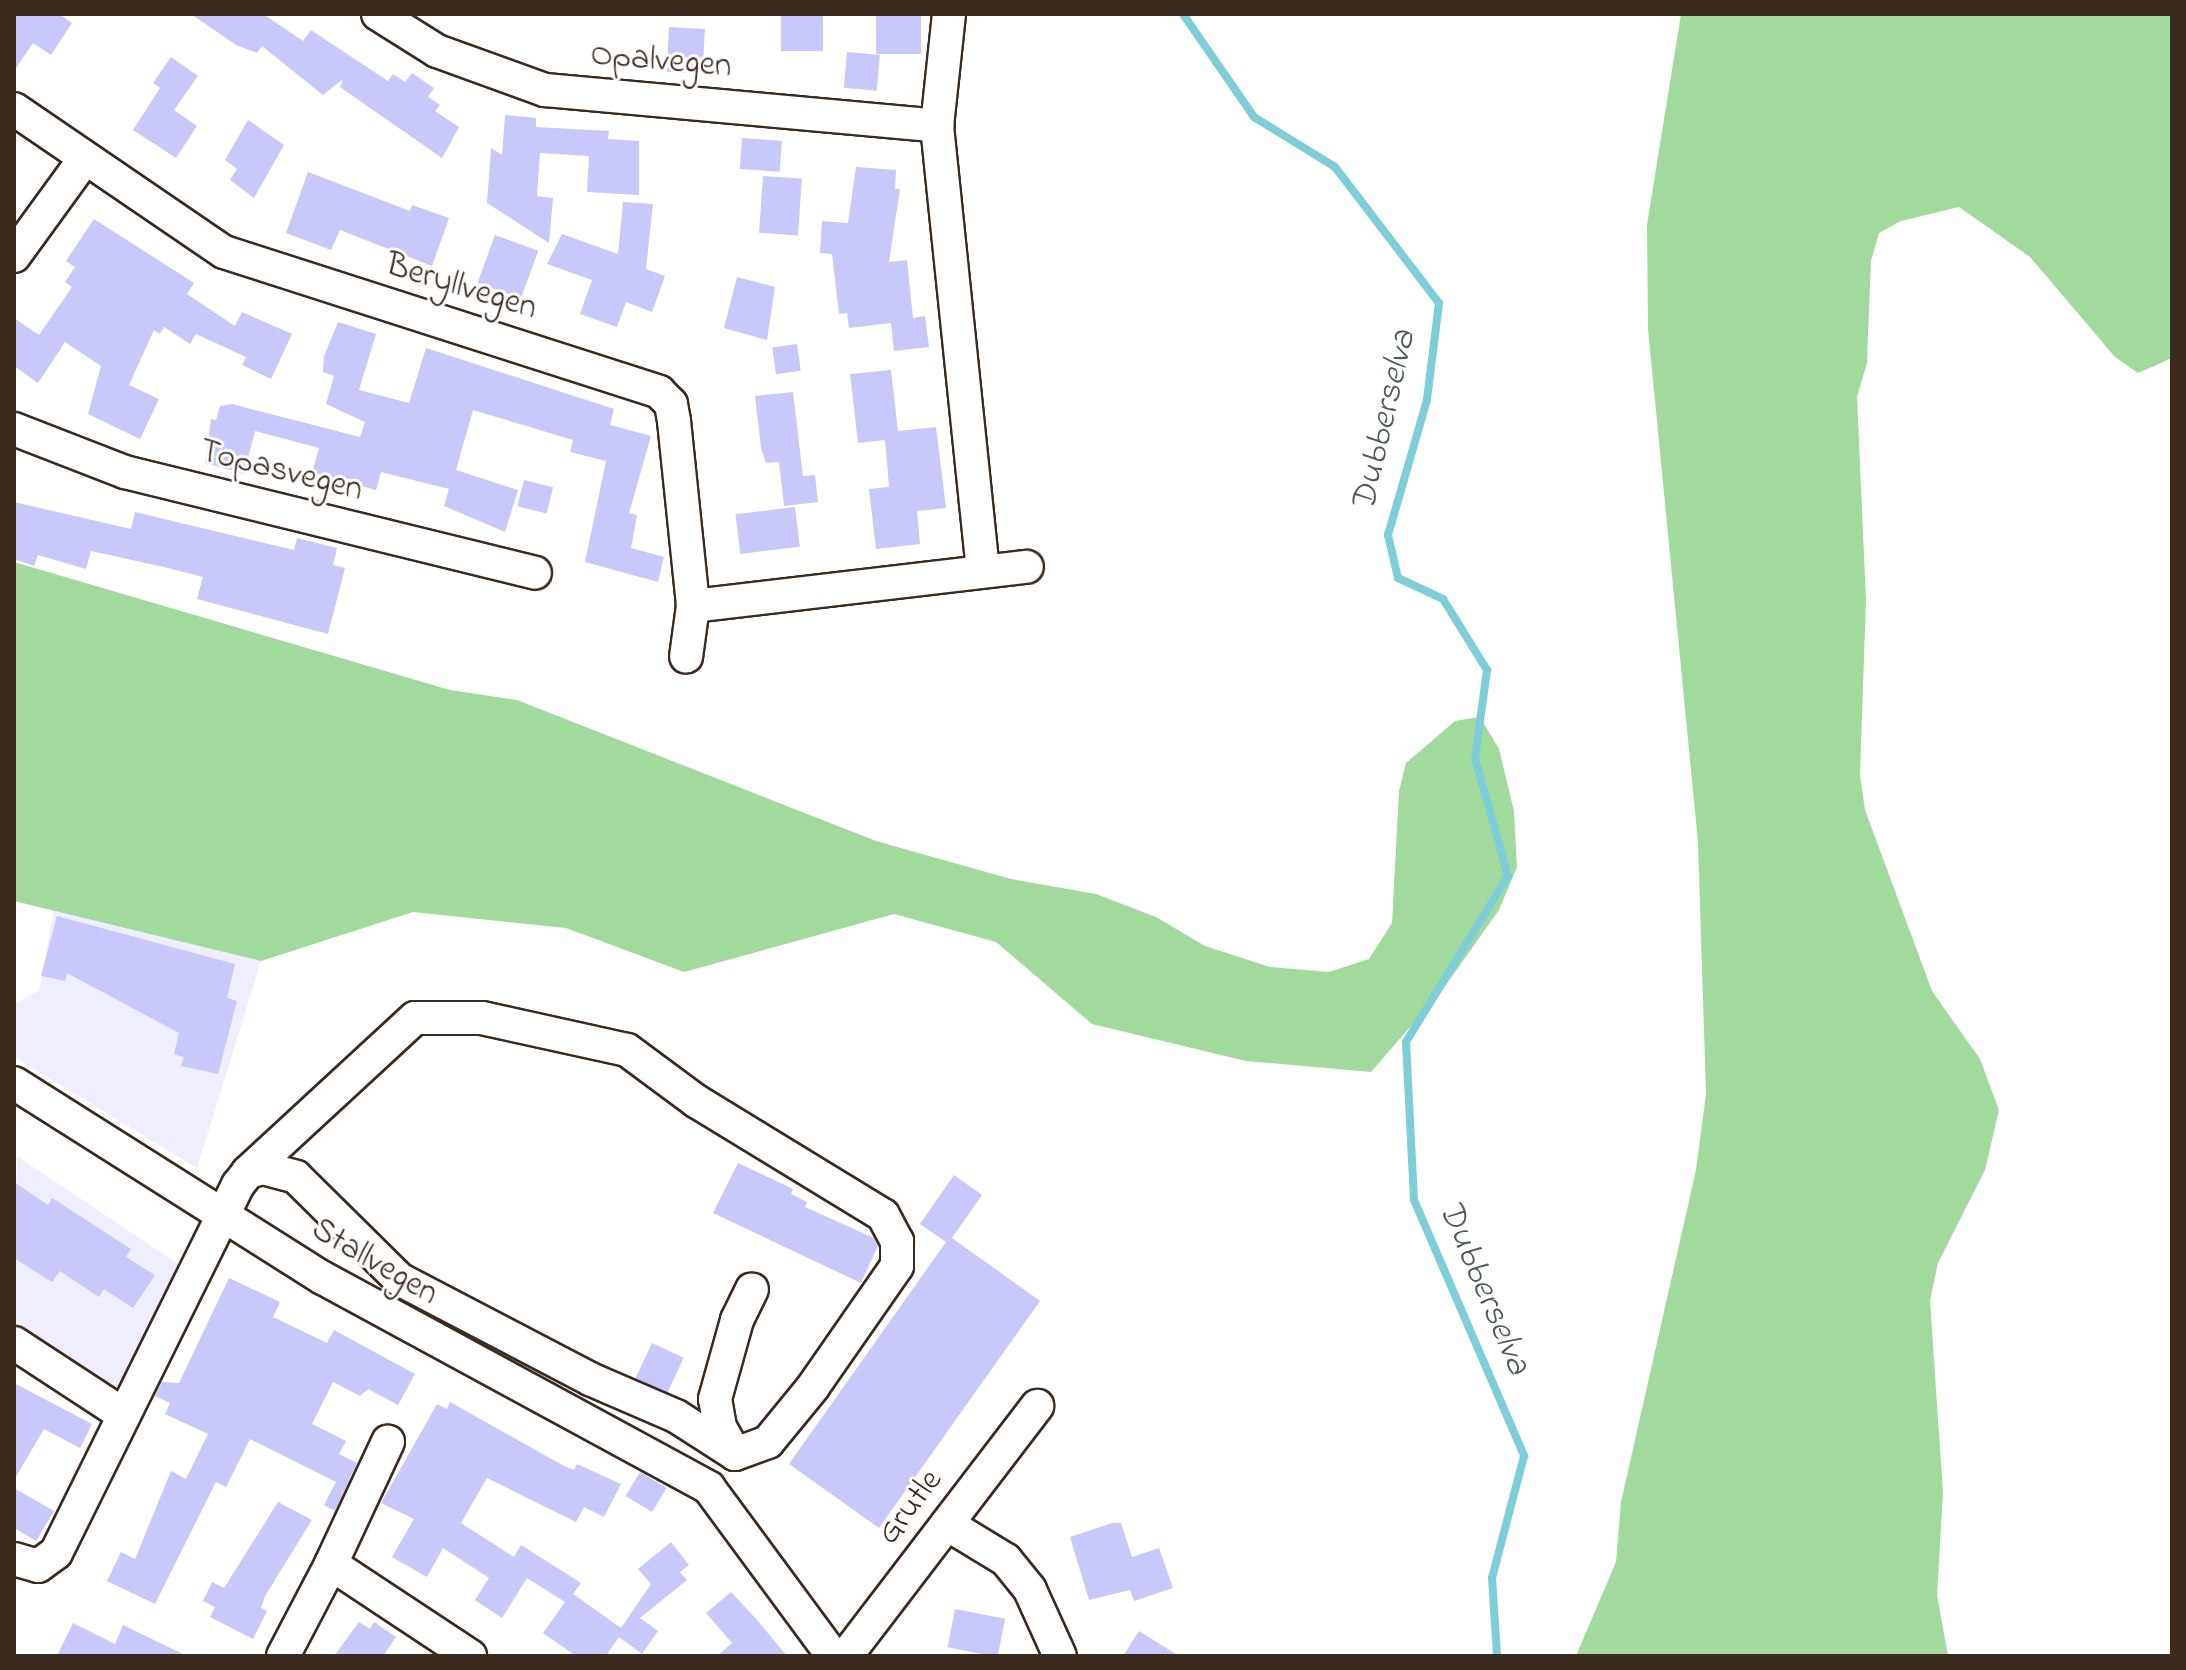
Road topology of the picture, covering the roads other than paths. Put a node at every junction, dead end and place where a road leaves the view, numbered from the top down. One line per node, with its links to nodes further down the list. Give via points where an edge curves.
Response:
1 (949, 14): 4 (street)
2 (385, 19): 4 (street, Opalvegen, via 437,51 545,90)
3 (14, 109): 5 (street, Beryllvegen)
4 (937, 126): 9 (street)
5 (83, 161): 6 (street); 11 (street, Beryllvegen, via 255,265 659,392 671,404 674,421)
6 (14, 256)
7 (14, 429): 10 (street, Topasvegen, via 125,472)
8 (1027, 567): 9 (street)
9 (983, 571): 11 (street)
10 (535, 573)
11 (693, 606): 12 (street, Beryllvegen)
12 (686, 657)
13 (14, 1083): 15 (street, Stallvegen)
14 (248, 1172): 15 (street); 21 (street, via 277,1169 296,1177 381,1268 590,1379 676,1416); 21 (street, via 415,1018 482,1018 627,1050 696,1101 883,1215 897,1241 897,1266 813,1387 768,1442)
15 (222, 1218): 19 (street); 22 (street, Stallvegen)
16 (752, 1289): 21 (street, via 737,1320 715,1399 720,1427)
17 (14, 1343): 19 (street)
18 (1037, 1406): 23 (street, Grutle)
19 (124, 1415): 24 (street, via 56,1553 38,1566)
20 (388, 1442): 25 (street)
21 (735, 1454): 22 (street)
22 (709, 1488): 28 (street, Stallvegen)
23 (947, 1524): 29 (street, Grutle); 30 (street, via 1006,1560 1030,1590)
24 (14, 1559)
25 (331, 1564): 26 (street); 27 (street)
26 (283, 1656)
27 (470, 1656)
28 (833, 1656)
29 (846, 1656)
30 (1060, 1656)

